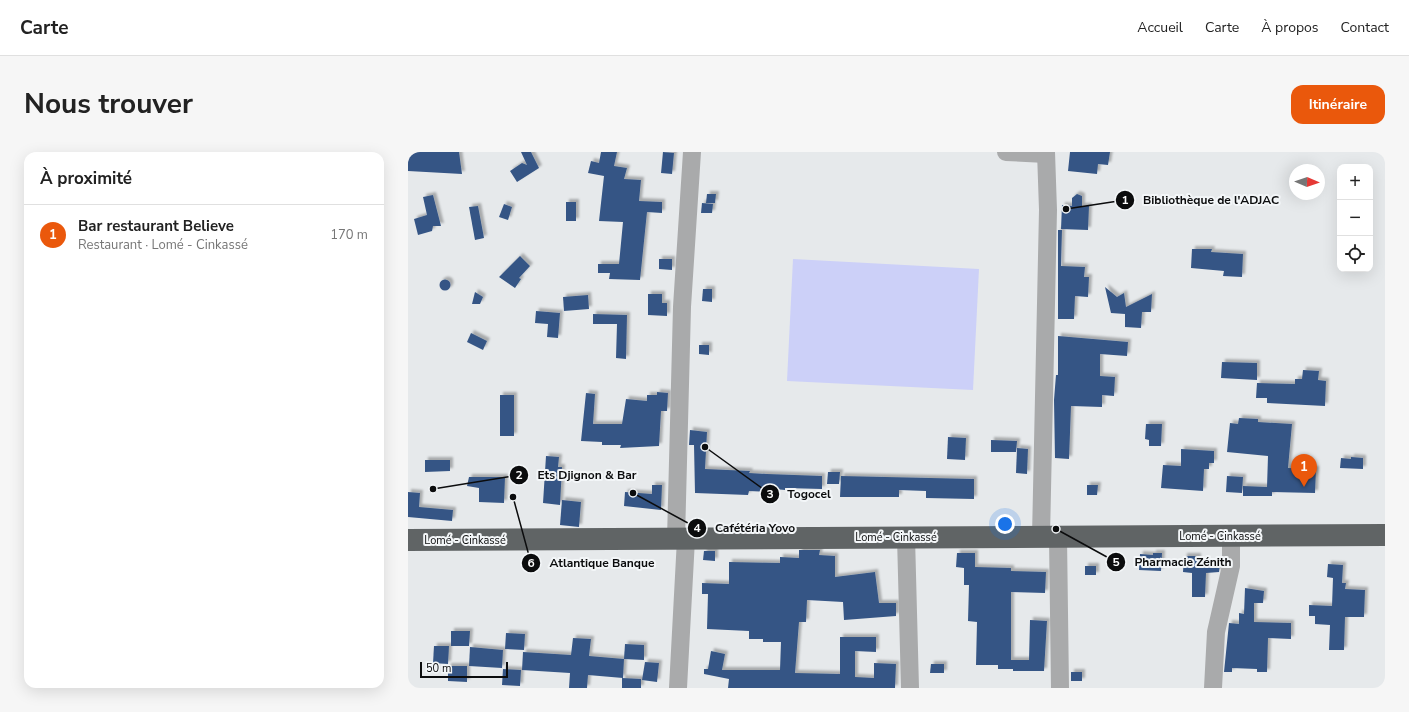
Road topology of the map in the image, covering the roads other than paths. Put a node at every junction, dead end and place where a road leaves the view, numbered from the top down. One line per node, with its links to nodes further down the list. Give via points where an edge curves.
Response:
1 (692, 152): 8 (street, via 682,306)
2 (1006, 152): 3 (street)
3 (1046, 153): 7 (street)
4 (1231, 536): 5 (highway, Lomé - Cinkassé); 7 (highway, Lomé - Cinkassé); 13 (street, via 1231,566 1216,632)
5 (1385, 536)
6 (906, 537): 7 (highway, Lomé - Cinkassé); 8 (highway, Lomé - Cinkassé); 11 (street)
7 (1049, 537): 12 (street)
8 (681, 539): 9 (highway, Lomé - Cinkassé); 10 (street)
9 (408, 540)
10 (678, 688)
11 (910, 688)
12 (1060, 688)
13 (1213, 688)

